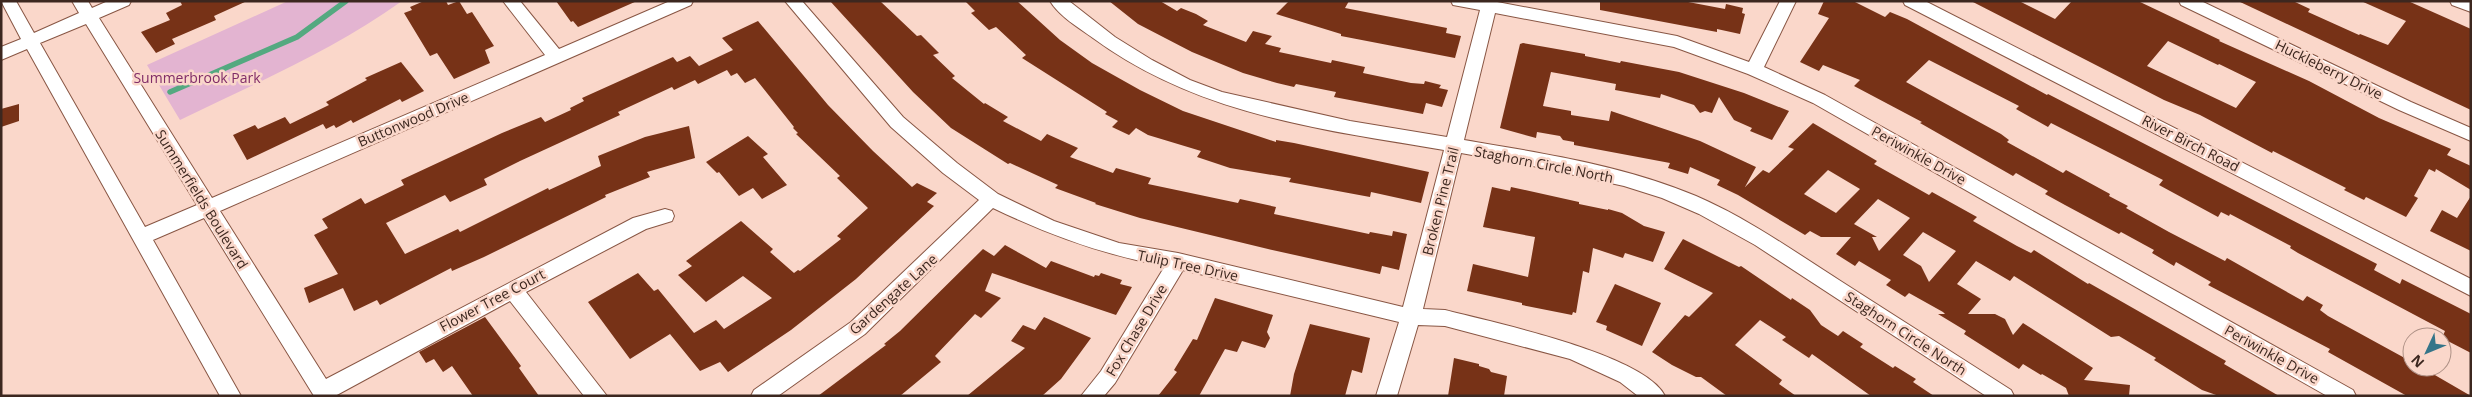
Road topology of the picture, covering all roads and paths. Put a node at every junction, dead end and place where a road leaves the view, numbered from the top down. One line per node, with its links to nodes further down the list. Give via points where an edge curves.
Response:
1 (8, 1): 15 (street)
2 (123, 1): 14 (street)
3 (511, 1): 17 (street)
4 (685, 1): 17 (street, Buttonwood Drive)
5 (793, 1): 21 (street, Tulip Tree Drive, via 897,122)
6 (1058, 1): 20 (street, Staghorn Circle North, via 1110,42 1204,92 1257,108 1347,128)
7 (1459, 1): 12 (street, Periwinkle Drive)
8 (1788, 1): 18 (street)
9 (1911, 1): 26 (street, River Birch Road)
10 (2187, 1): 19 (street, Huckleberry Drive)
11 (2458, 1): 13 (street)
12 (1489, 6): 18 (street, Periwinkle Drive, via 1677,42); 20 (street, Broken Pine Trail)
13 (2471, 7)
14 (85, 8): 15 (street); 22 (street, Summerfields Boulevard)
15 (31, 42): 16 (street); 24 (street)
16 (1, 54)
17 (556, 57): 22 (street, Buttonwood Drive)
18 (1754, 70): 37 (street, Periwinkle Drive, via 1819,98)
19 (2471, 135)
20 (1454, 146): 28 (street, Broken Pine Trail); 36 (street, Staghorn Circle North, via 1599,174 1670,193 1740,226)
21 (991, 199): 25 (street, Tulip Tree Drive, via 1047,226 1110,247); 32 (street, Gardengate Lane, via 858,328)
22 (208, 208): 24 (street, Buttonwood Drive); 29 (street, Summerfields Boulevard)
23 (665, 216): 27 (street, Flower Tree Court, via 616,235)
24 (141, 237): 30 (street)
25 (1178, 261): 28 (street, Tulip Tree Drive); 33 (street, Fox Chase Drive, via 1108,377)
26 (2471, 288)
27 (512, 289): 29 (street, Flower Tree Court); 31 (street)
28 (1411, 317): 34 (street, Broken Pine Trail); 35 (street, Tulip Tree Drive, via 1445,318 1574,352 1627,376)
29 (323, 393)
30 (231, 396)
31 (596, 396)
32 (761, 396)
33 (1091, 396)
34 (1386, 396)
35 (1655, 396)
36 (2004, 396)
37 (2346, 396)

